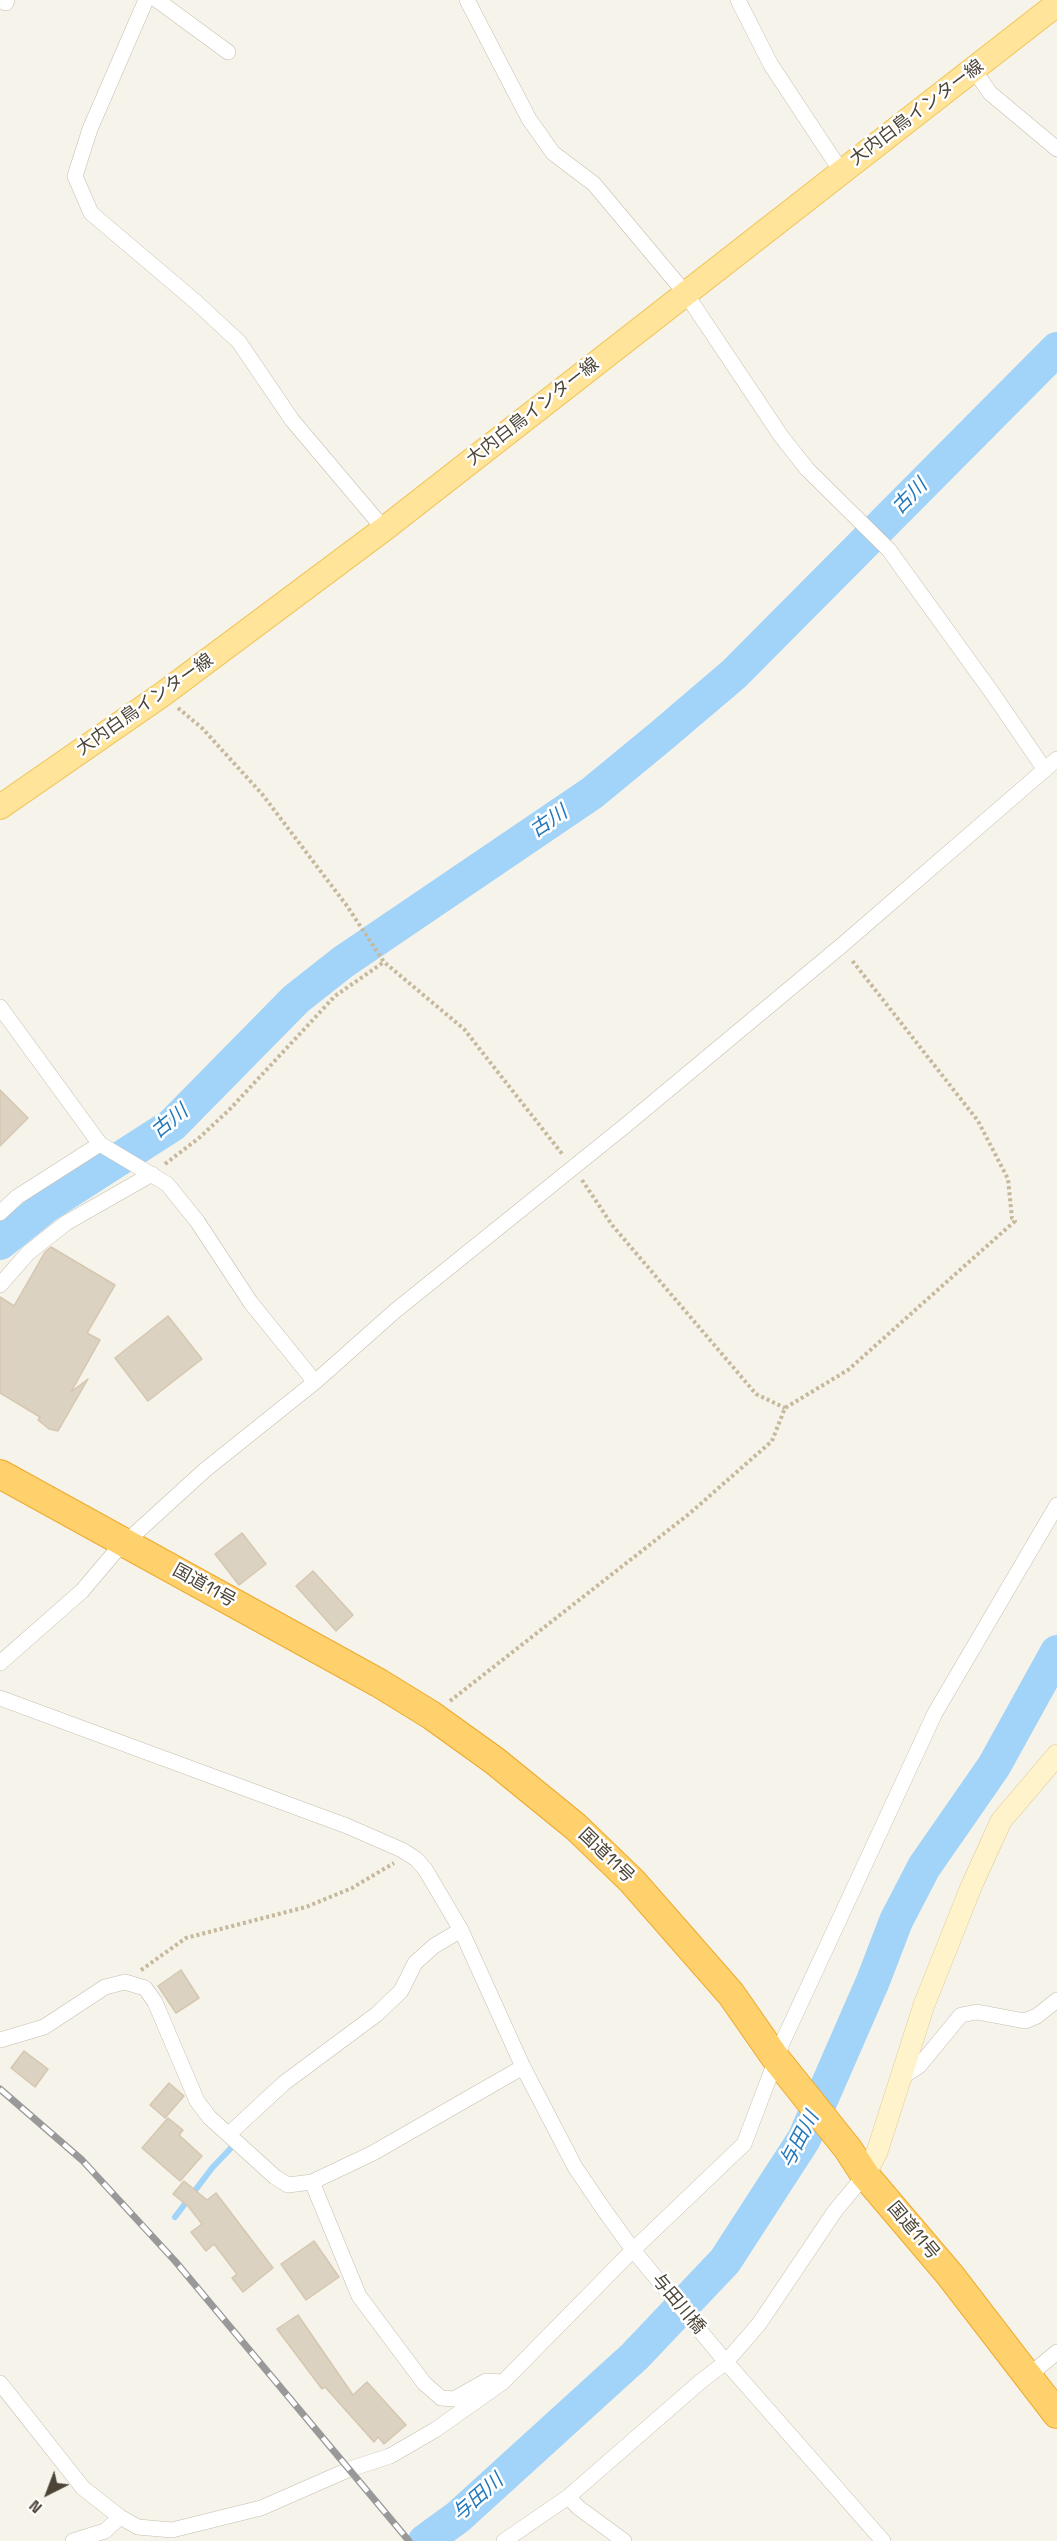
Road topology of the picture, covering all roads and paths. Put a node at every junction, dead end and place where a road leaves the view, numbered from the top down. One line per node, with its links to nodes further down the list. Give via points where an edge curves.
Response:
1 (0, 0): 2 (street)
2 (7, 0)
3 (146, 0): 13 (street, via 90,129 75,176 91,213 239,342 292,420)
4 (158, 0): 8 (street)
5 (467, 0): 12 (street, via 529,119 553,153 594,184)
6 (738, 0): 11 (street, via 771,66)
7 (1057, 4): 9 (main road, 大内白鳥インター線)
8 (228, 52)
9 (974, 70): 10 (street, via 990,93); 11 (main road, 大内白鳥インター線)
10 (1057, 149)
11 (841, 171): 12 (main road, 大内白鳥インター線)
12 (686, 294): 13 (main road, 大内白鳥インター線); 16 (street, via 781,436 807,469 889,550)
13 (384, 529): 14 (main road, 大内白鳥インター線)
14 (163, 694): 17 (main road, 大内白鳥インター線); 19 (path, via 202,728 262,794)
15 (1057, 759): 16 (street)
16 (1045, 770): 18 (street)
17 (0, 807)
18 (841, 946): 22 (street); 27 (path, via 978,1120 1008,1179 1015,1221 848,1370)
19 (384, 962): 22 (path, via 464,1029); 23 (path, via 335,996 199,1138)
20 (0, 1007): 21 (street)
21 (104, 1146): 23 (street); 24 (street, via 17,1197)
22 (573, 1167): 26 (street, via 395,1311); 27 (path, via 612,1225 756,1394)
23 (148, 1171): 25 (street, via 66,1223 28,1253); 26 (street, via 167,1184 197,1221 251,1303)
24 (0, 1213)
25 (0, 1285)
26 (315, 1382): 30 (street, via 205,1470)
27 (785, 1408): 33 (path, via 772,1441 689,1514)
28 (0, 1474): 30 (highway, 国道11号)
29 (1057, 1505): 41 (street, via 935,1713 783,2041)
30 (126, 1543): 31 (street, via 82,1591); 33 (highway, 国道11号)
31 (0, 1663)
32 (0, 1698): 35 (street, 与田川橋)
33 (431, 1715): 41 (highway, 国道11号, via 576,1827 632,1881 731,1994)
34 (1057, 1755): 42 (street, via 1001,1821 970,1887 924,2005)
35 (402, 1850): 36 (street, 与田川橋, via 425,1869); 37 (path, via 394,1863 352,1888 306,1907 186,1938)
36 (461, 1930): 40 (street, 与田川橋); 43 (street, via 415,1963 401,1991 377,2014 284,2083)
37 (125, 1982): 39 (street, via 105,1987 44,2027); 43 (street, via 146,1988 197,2101)
38 (1057, 2000): 42 (street, via 1024,2021 976,2012 961,2015 919,2066)
39 (0, 2040)
40 (523, 2067): 45 (street, via 373,2153); 46 (street, 与田川橋, via 574,2167)
41 (782, 2067): 44 (highway, 国道11号); 46 (street, via 744,2144)
42 (902, 2077): 44 (street, via 878,2152)
43 (230, 2134): 45 (street, via 288,2185)
44 (865, 2175): 48 (street, via 835,2211 759,2324); 49 (highway, 国道11号, via 950,2275)
45 (312, 2182): 50 (street, via 359,2296 424,2383 441,2398 454,2399 486,2381)
46 (637, 2254): 48 (street, 与田川橋); 50 (street)
47 (1057, 2352): 49 (street)
48 (726, 2362): 53 (street); 58 (street, 与田川橋)
49 (1028, 2376): 52 (highway, 国道11号)
50 (503, 2382): 54 (street, via 390,2456 261,2508 172,2530 138,2527)
51 (0, 2383): 54 (street, via 83,2488)
52 (1057, 2414)
53 (567, 2497): 56 (street); 57 (street)
54 (120, 2517): 55 (street, via 105,2531)
55 (73, 2541)
56 (504, 2541)
57 (624, 2541)
58 (883, 2541)

